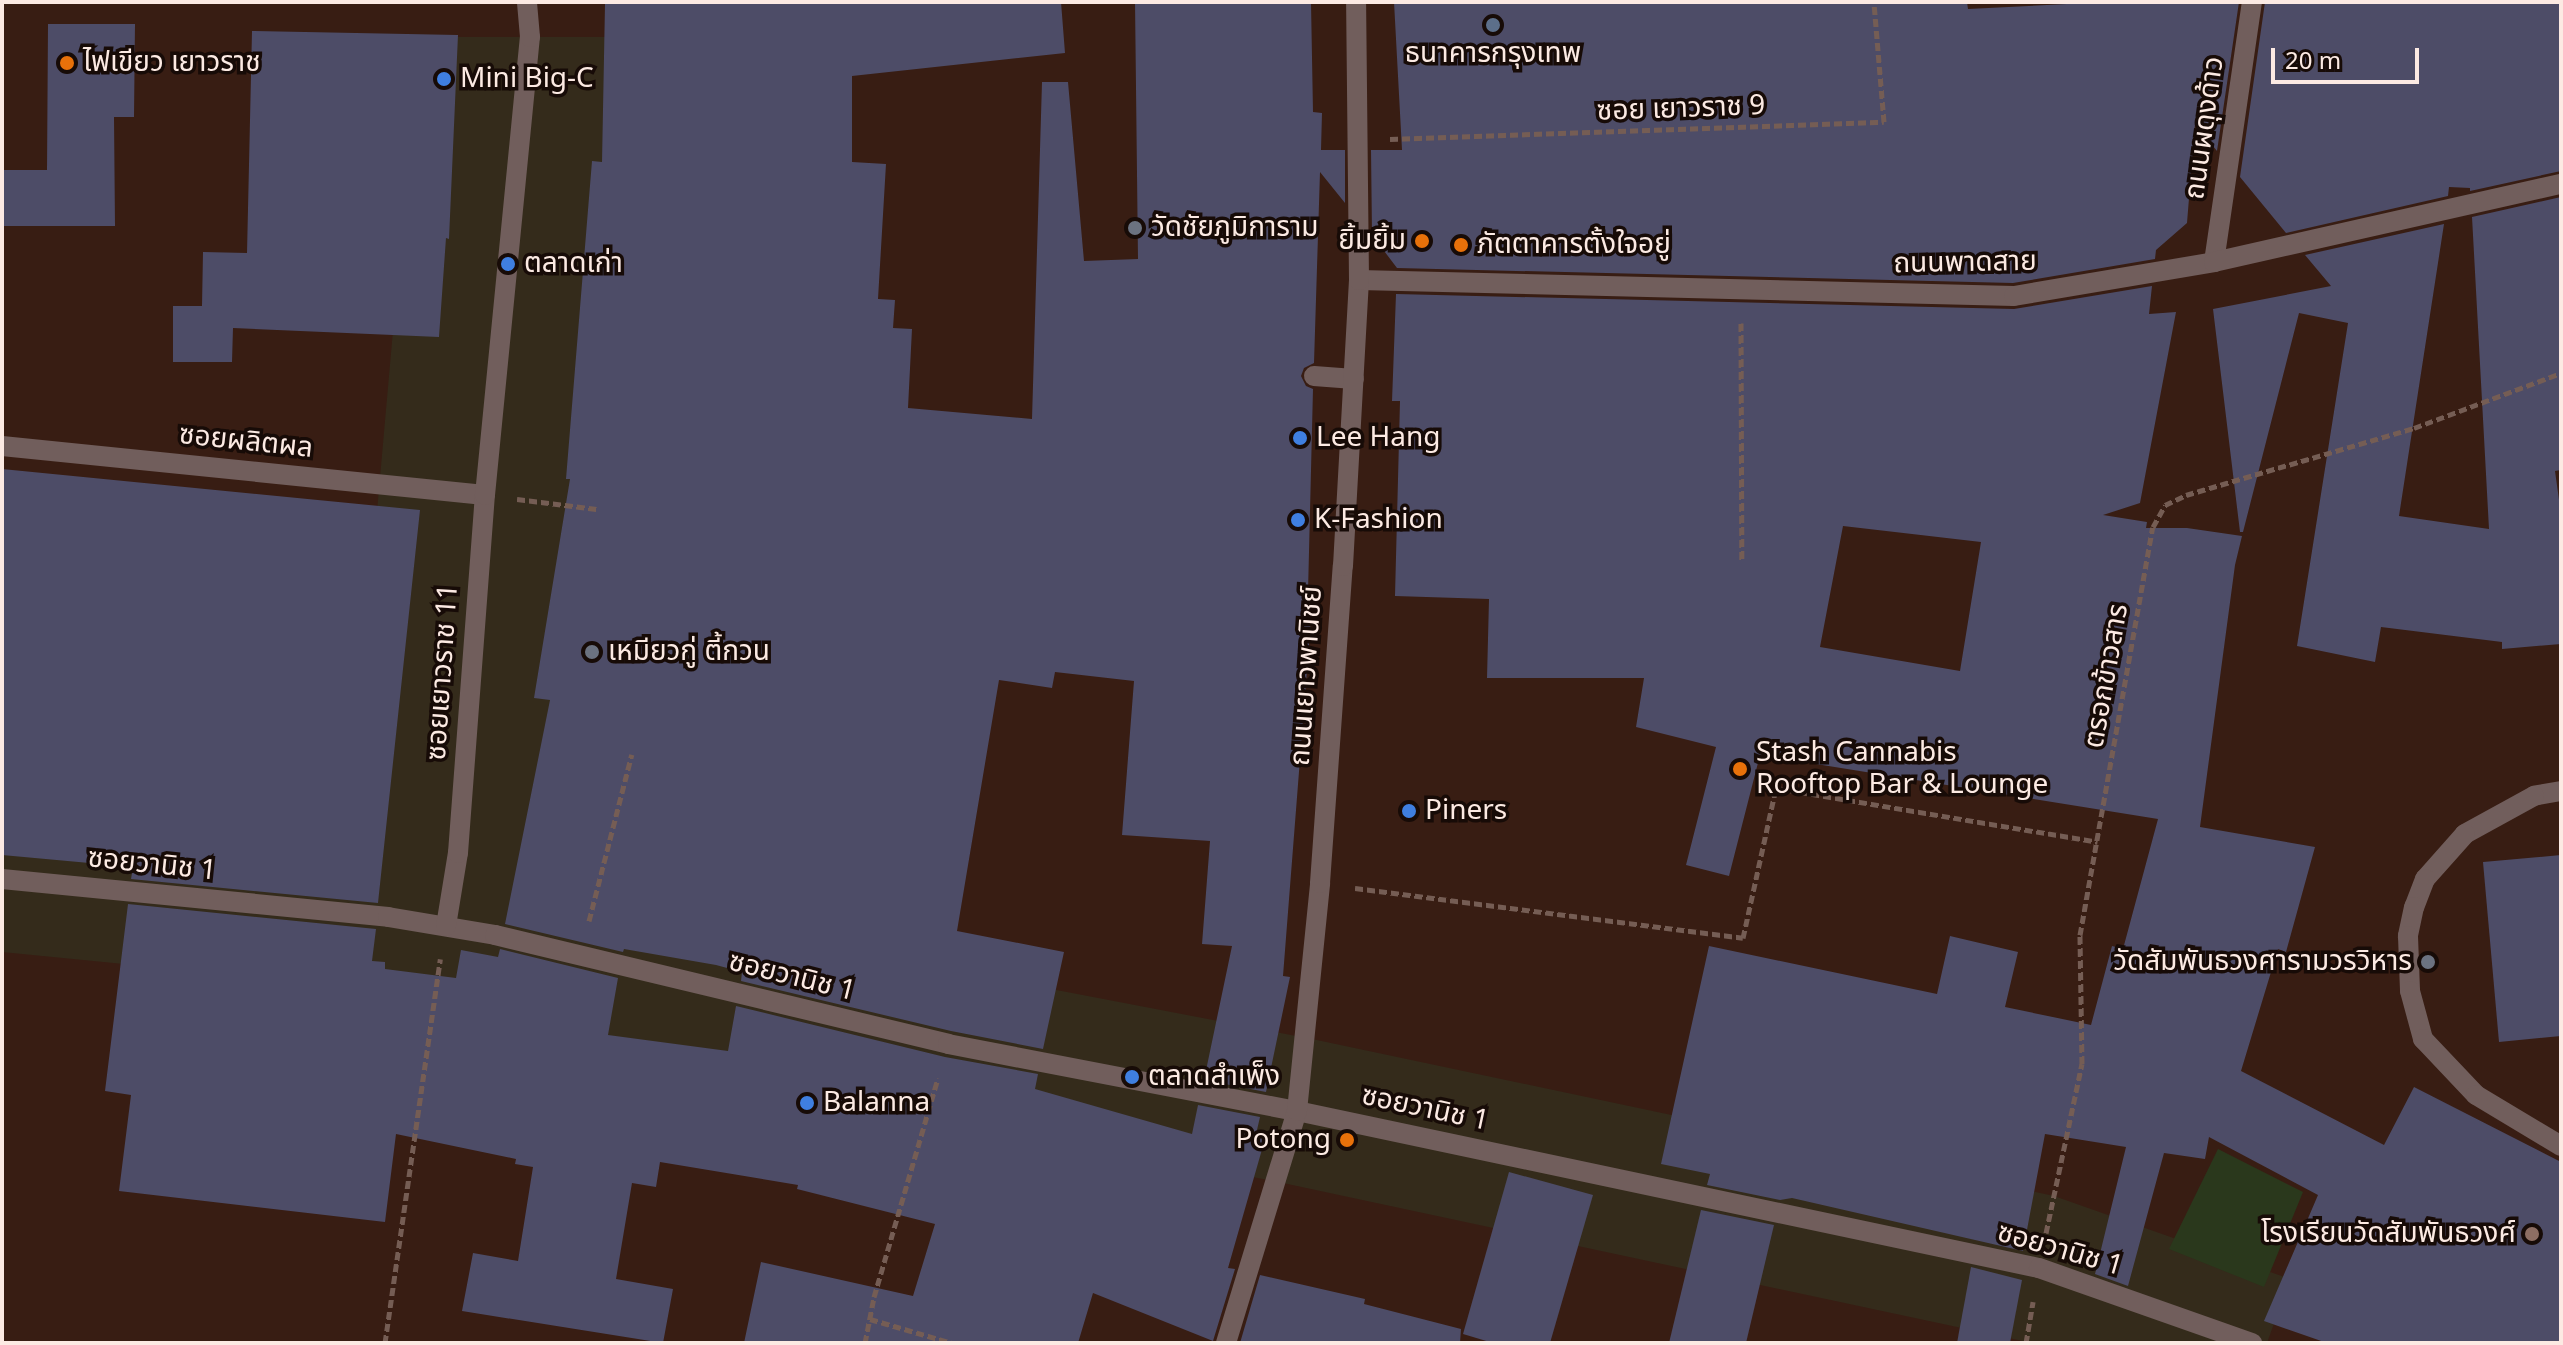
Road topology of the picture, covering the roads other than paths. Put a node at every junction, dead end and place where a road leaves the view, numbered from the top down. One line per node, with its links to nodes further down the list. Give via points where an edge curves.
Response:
1 (527, 2): 10 (street, ซอยเยาวราช 11, via 530,37)
2 (1356, 2): 6 (street, ถนนเยาวพานิชย์)
3 (2252, 2): 5 (street, ถนนผดุงด้าว)
4 (2561, 184): 5 (street, ถนนพาดสาย)
5 (2214, 262): 6 (street, ถนนพาดสาย, via 2014,296)
6 (1359, 280): 8 (street, ถนนเยาวพานิชย์)
7 (1314, 376): 8 (street)
8 (1354, 379): 14 (street, ถนนเยาวพานิชย์, via 1320,883)
9 (2, 446): 10 (street, ซอยผลิตผล)
10 (485, 495): 13 (street, ซอยเยาวราช 11, via 458,853)
11 (2561, 791): 15 (street, via 2534,796 2465,834 2425,879 2408,936 2410,991 2423,1039 2476,1095)
12 (2, 879): 13 (street, ซอยวานิช 1)
13 (446, 926): 14 (street, ซอยวานิช 1, via 581,953 948,1044)
14 (1297, 1111): 16 (street, ถนนเยาวพานิชย์); 17 (street, ซอยวานิช 1, via 2039,1268)
15 (2561, 1146)
16 (1226, 1343)
17 (2252, 1343)

